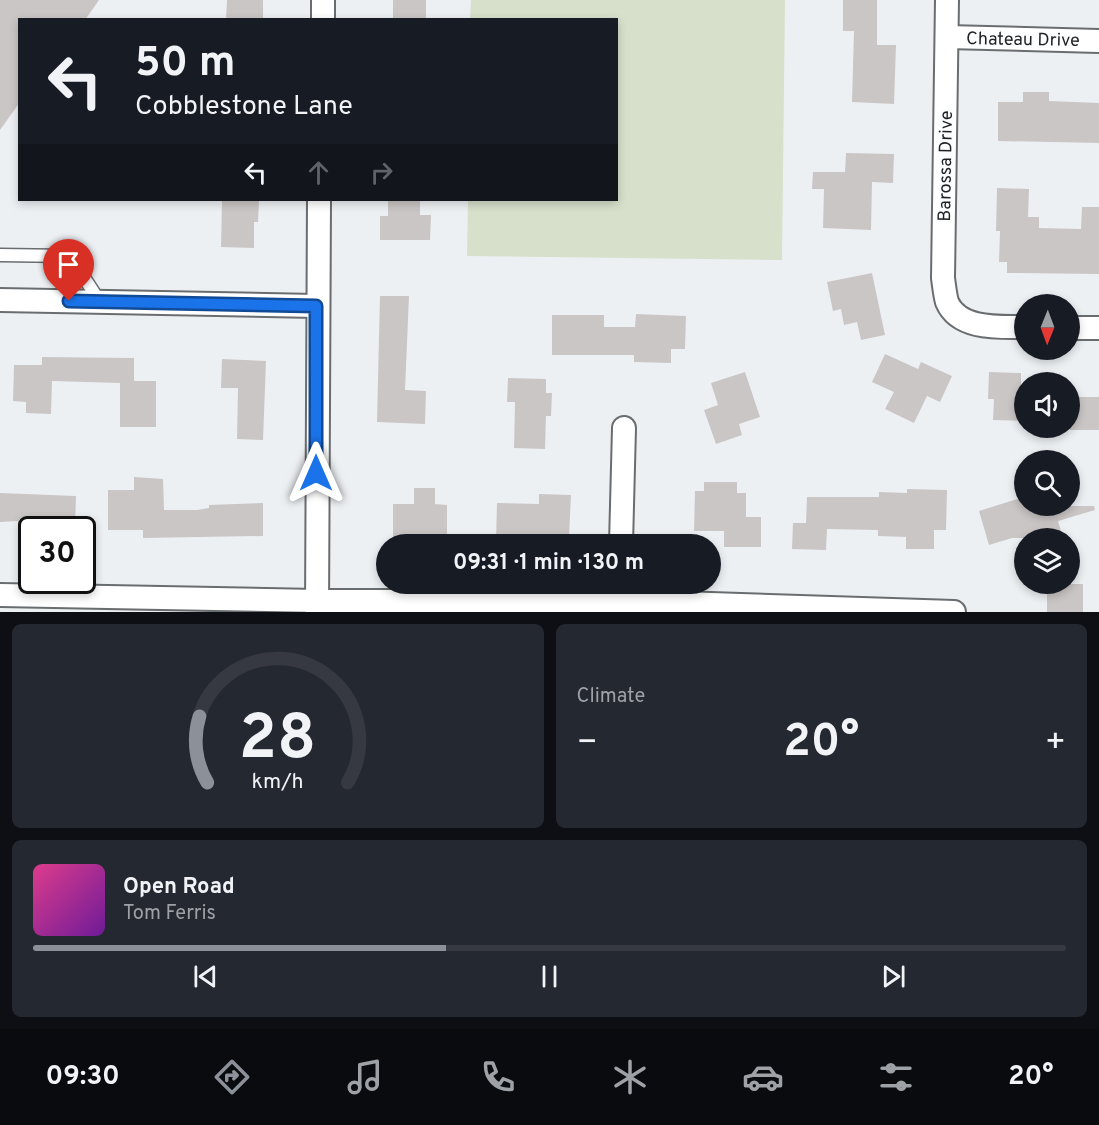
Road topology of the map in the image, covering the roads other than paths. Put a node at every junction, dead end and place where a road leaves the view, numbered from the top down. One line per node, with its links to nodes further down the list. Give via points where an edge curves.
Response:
1 (323, 0): 3 (street)
2 (947, 0): 4 (street, Barossa Drive)
3 (323, 18)
4 (947, 38): 5 (street, Chateau Drive); 11 (street, Barossa Drive, via 943,278 947,302 955,314 968,322)
5 (1099, 41)
6 (319, 201): 10 (street)
7 (0, 255): 9 (lane, via 70,256)
8 (0, 300): 9 (street)
9 (100, 302): 10 (street)
10 (316, 306): 19 (street)
11 (1014, 327)
12 (1080, 328): 13 (street)
13 (1099, 328)
14 (624, 428): 15 (street)
15 (621, 534)
16 (577, 594): 19 (street)
17 (653, 594): 20 (street)
18 (0, 595): 19 (street)
19 (316, 606)
20 (954, 612)

